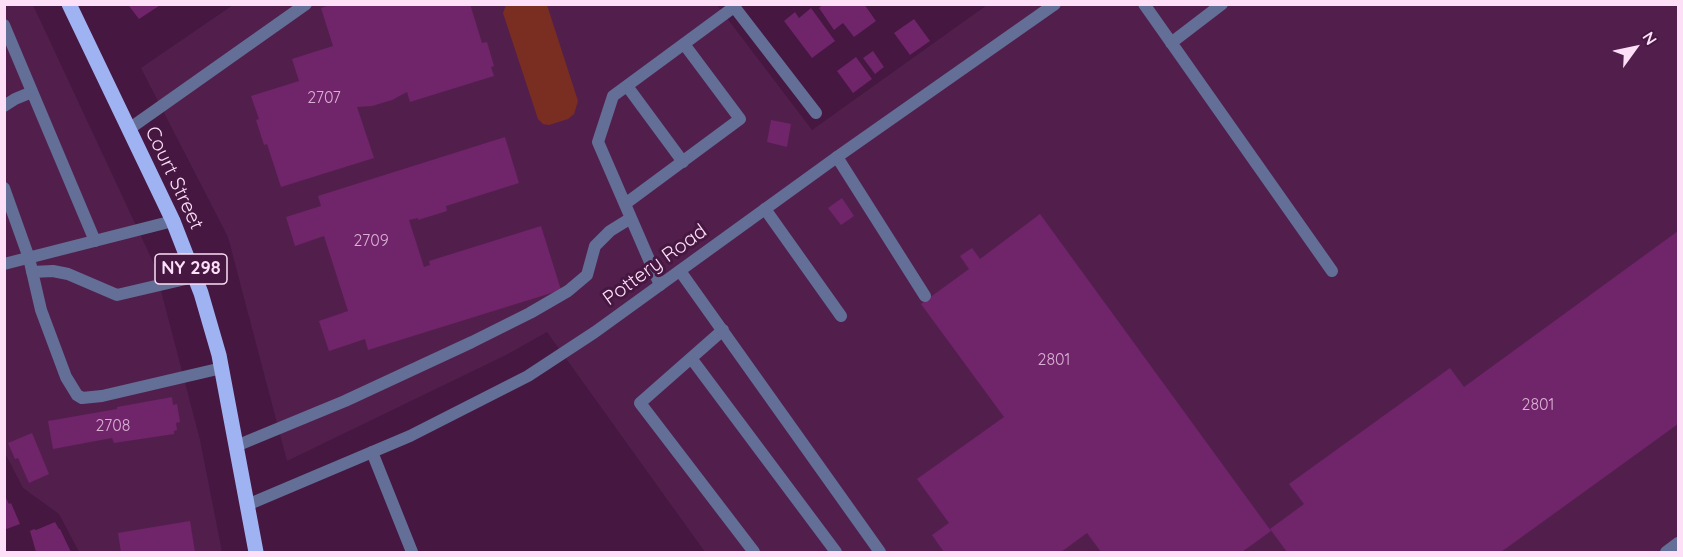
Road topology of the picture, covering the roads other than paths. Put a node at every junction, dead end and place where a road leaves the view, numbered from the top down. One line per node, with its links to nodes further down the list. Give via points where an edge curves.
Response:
1 (69, 4): 14 (main road, Court Street / NY 298)
2 (306, 4): 14 (street)
3 (1054, 4): 15 (street, Pottery Road)
4 (1143, 4): 8 (street)
5 (1222, 4): 8 (street)
6 (735, 5): 9 (street); 13 (street)
7 (4, 26): 11 (street)
8 (1171, 43): 26 (street)
9 (684, 44): 10 (street); 16 (street, via 740,119)
10 (627, 86): 16 (street); 18 (street, via 613,96 598,142)
11 (32, 92): 12 (street); 22 (street)
12 (4, 106)
13 (816, 112)
14 (129, 129): 21 (main road, Court Street / NY 298)
15 (837, 157): 19 (street, Pottery Road); 30 (street)
16 (683, 162): 18 (street)
17 (4, 188): 23 (street)
18 (625, 204): 20 (street)
19 (765, 209): 25 (street, Pottery Road); 31 (street)
20 (631, 218): 29 (street); 35 (street, via 595,246 587,275 530,313 345,401)
21 (173, 221): 22 (street); 28 (main road, Court Street / NY 298)
22 (94, 241): 23 (street)
23 (29, 258): 24 (street); 27 (street)
24 (4, 264)
25 (680, 270): 29 (street, Pottery Road); 32 (street)
26 (1332, 271)
27 (32, 272): 28 (street, via 68,274 117,295); 34 (street, via 41,310 66,377 72,390 82,398)
28 (194, 277): 34 (main road, Court Street / NY 298)
29 (660, 285): 36 (street, Pottery Road, via 528,376)
30 (925, 296)
31 (841, 316)
32 (723, 330): 33 (street); 43 (street)
33 (691, 358): 41 (street, via 640,403); 42 (street)
34 (222, 368): 35 (main road, Court Street / NY 298)
35 (236, 446): 37 (main road, Court Street / NY 298)
36 (372, 453): 37 (street, Pottery Road); 40 (street)
37 (248, 505): 39 (main road, Court Street / NY 298)
38 (1678, 543): 44 (street)
39 (256, 552)
40 (412, 552)
41 (754, 552)
42 (836, 552)
43 (880, 552)
44 (1666, 552)

